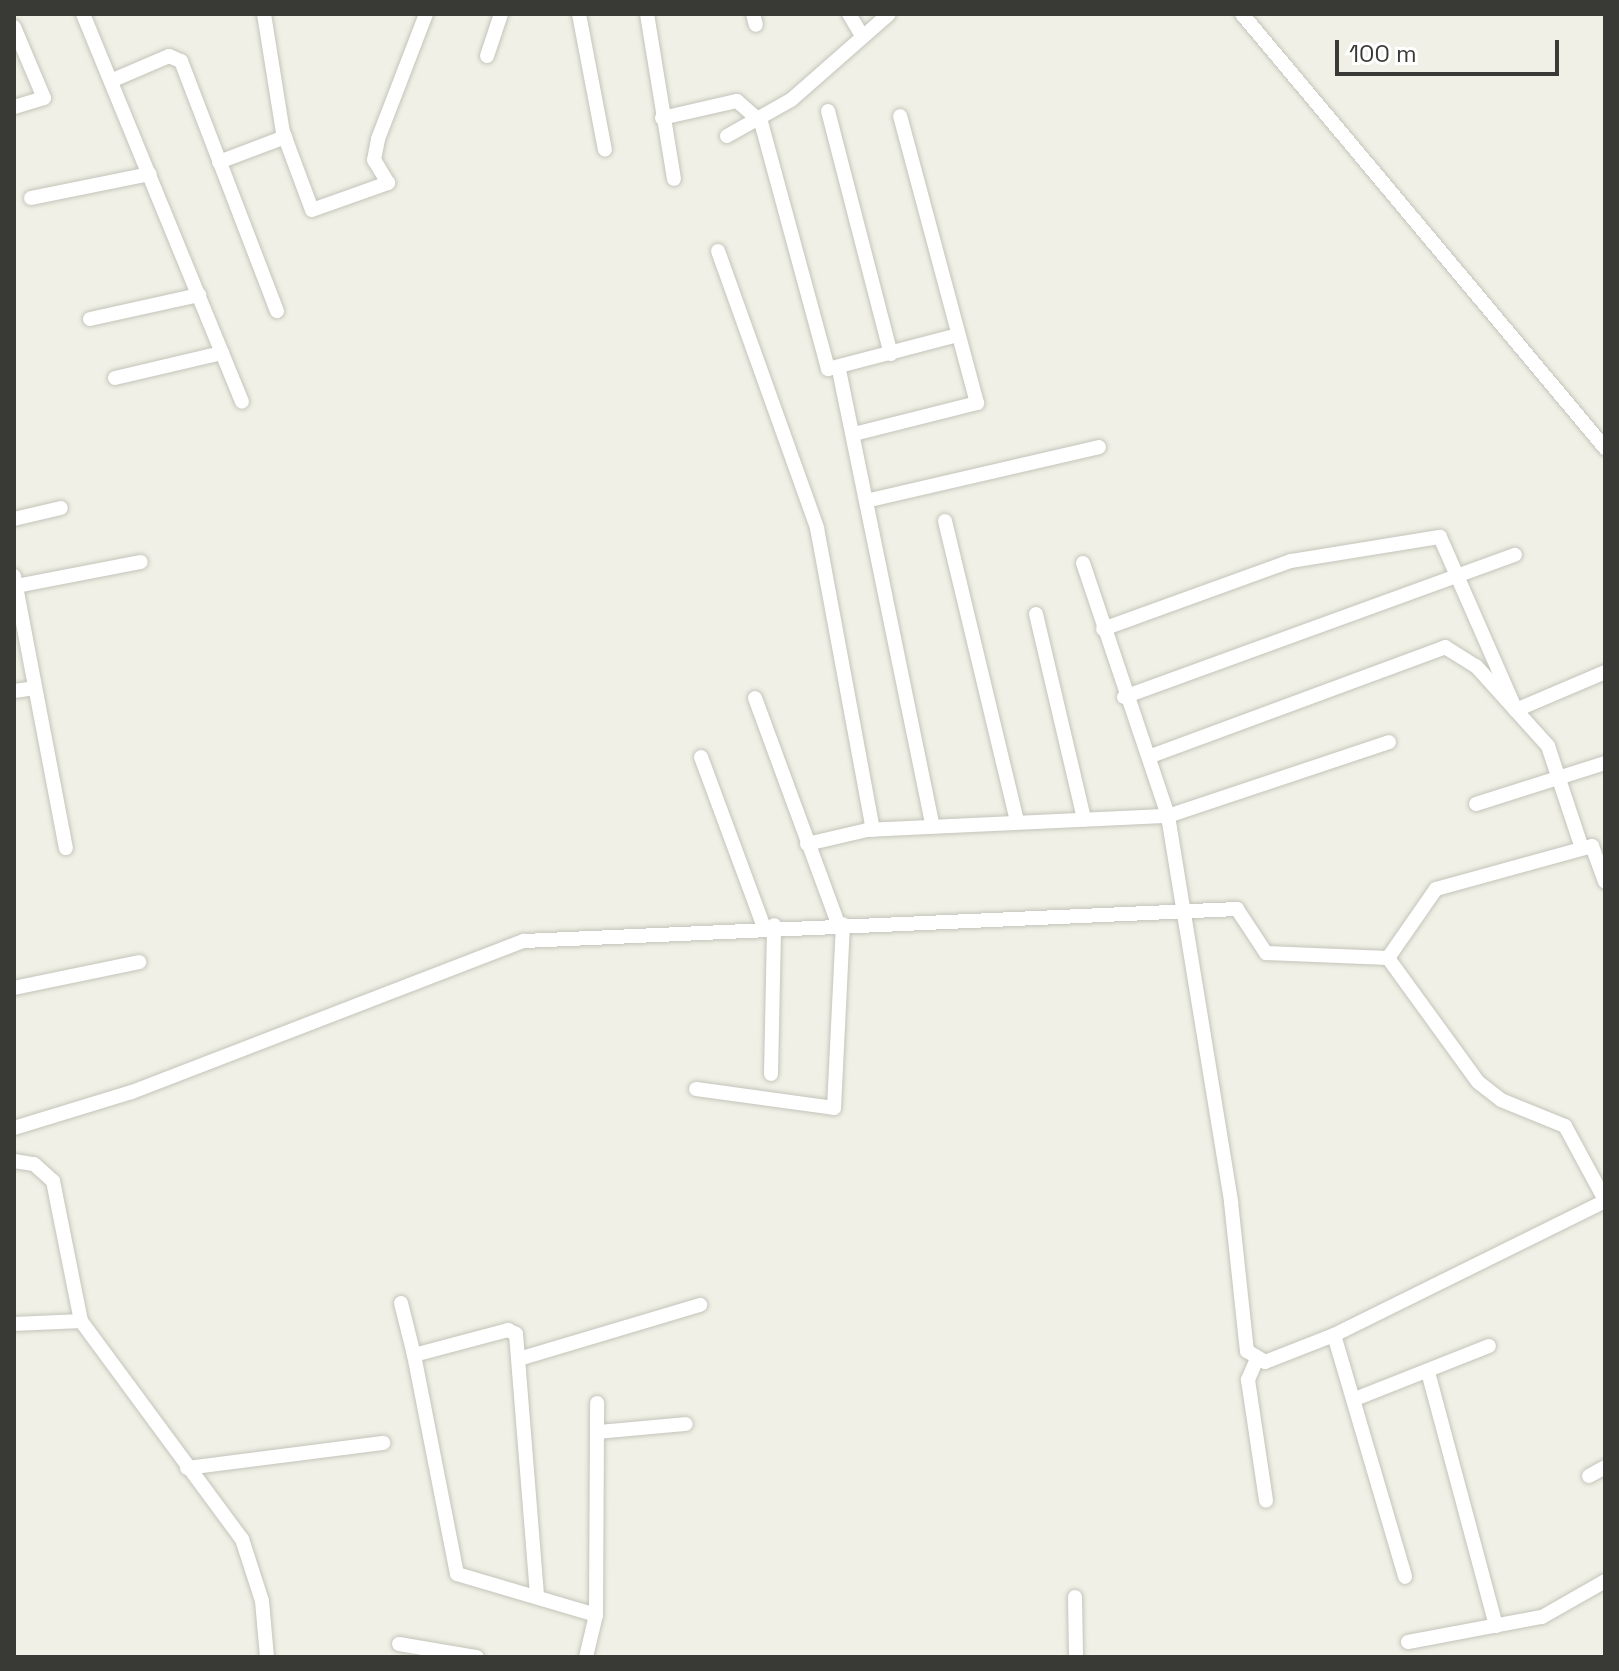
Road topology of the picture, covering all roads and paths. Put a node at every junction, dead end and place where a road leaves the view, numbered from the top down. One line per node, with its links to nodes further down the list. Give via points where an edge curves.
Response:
1 (83, 14): 13 (street)
2 (264, 14): 20 (street)
3 (426, 14): 20 (street, via 378,139 374,160 388,175 383,188 312,210)
4 (501, 14): 12 (street)
5 (579, 14): 21 (street)
6 (647, 14): 17 (street)
7 (849, 14): 11 (street)
8 (889, 14): 11 (street)
9 (1242, 14): 38 (street)
10 (14, 27): 14 (street, via 44,98)
11 (862, 36): 18 (street)
12 (487, 56)
13 (113, 80): 22 (street, via 176,56); 23 (street)
14 (14, 107)
15 (828, 111): 32 (street)
16 (900, 116): 30 (street)
17 (662, 118): 18 (street, via 737,101); 24 (street)
18 (761, 122): 19 (street); 33 (street, via 822,363)
19 (727, 136)
20 (285, 137): 22 (street)
21 (605, 150)
22 (219, 162): 28 (street)
23 (150, 174): 25 (street); 27 (street)
24 (674, 179)
25 (31, 198)
26 (718, 251): 66 (street, via 817,528)
27 (199, 295): 29 (street); 31 (street)
28 (277, 311)
29 (90, 319)
30 (958, 335): 32 (street); 36 (street, via 977,403)
31 (222, 353): 34 (street); 35 (street)
32 (891, 354): 33 (street)
33 (839, 370): 36 (street)
34 (115, 378)
35 (242, 402)
36 (854, 434): 39 (street)
37 (1099, 447): 39 (street)
38 (1605, 448)
39 (870, 500): 65 (street)
40 (61, 508): 41 (street)
41 (14, 519)
42 (945, 521): 64 (street)
43 (1515, 555): 46 (street)
44 (141, 562): 47 (street)
45 (1083, 563): 49 (street)
46 (1458, 578): 49 (street, via 1440,537 1384,543 1291,561); 53 (street, via 1353,608); 55 (street)
47 (15, 581): 51 (street)
48 (1036, 614): 63 (street)
49 (1103, 629): 53 (street)
50 (1605, 672): 55 (street)
51 (35, 688): 52 (street); 68 (street)
52 (14, 691)
53 (1124, 697): 57 (street)
54 (755, 698): 67 (street)
55 (1516, 710): 57 (street, via 1476,666 1445,647); 60 (street, via 1548,746)
56 (1389, 742): 62 (street)
57 (1151, 756): 62 (street)
58 (701, 757): 73 (street)
59 (1605, 763): 60 (street)
60 (1563, 777): 61 (street); 69 (street)
61 (1476, 804)
62 (1168, 816): 63 (street); 71 (street)
63 (1084, 819): 64 (street)
64 (1017, 822): 65 (street)
65 (932, 825): 66 (street)
66 (873, 830): 67 (street)
67 (807, 844): 72 (street)
68 (66, 848)
69 (1582, 848): 70 (street, via 1595,850); 74 (street, via 1436,889)
70 (1605, 882)
71 (1184, 911): 72 (street); 74 (street, via 1237,909 1266,953); 90 (street, via 1231,1202 1247,1351)
72 (840, 924): 73 (street); 78 (street, via 834,1108)
73 (769, 925): 77 (street); 79 (street, via 497,947 132,1092)
74 (1388, 958): 81 (street, via 1478,1082 1501,1100 1565,1126)
75 (139, 962): 76 (street)
76 (14, 988)
77 (771, 1074)
78 (696, 1089)
79 (14, 1128)
80 (14, 1161): 84 (street, via 34,1164 53,1181)
81 (1605, 1200): 86 (street)
82 (401, 1303): 88 (street)
83 (700, 1305): 89 (street)
84 (81, 1321): 85 (street); 98 (street)
85 (14, 1324)
86 (1334, 1335): 90 (street); 92 (street)
87 (1489, 1346): 91 (street)
88 (414, 1355): 89 (street, via 508,1330); 103 (street, via 457,1574)
89 (522, 1358): 103 (street)
90 (1256, 1361): 100 (street, via 1248,1380)
91 (1428, 1372): 92 (street); 106 (street)
92 (1355, 1399): 101 (street)
93 (597, 1403): 95 (street)
94 (686, 1424): 95 (street)
95 (598, 1432): 105 (street)
96 (383, 1443): 98 (street)
97 (1605, 1467): 99 (street)
98 (187, 1468): 109 (street, via 248,1553 262,1601)
99 (1589, 1476)
100 (1266, 1501)
101 (1405, 1577)
102 (1605, 1581): 106 (street, via 1542,1617)
103 (537, 1595): 105 (street)
104 (1075, 1597): 112 (street)
105 (596, 1615): 111 (street)
106 (1496, 1626): 107 (street)
107 (1408, 1642)
108 (399, 1644): 110 (street)
109 (267, 1657)
110 (477, 1657)
111 (586, 1657)
112 (1076, 1657)

